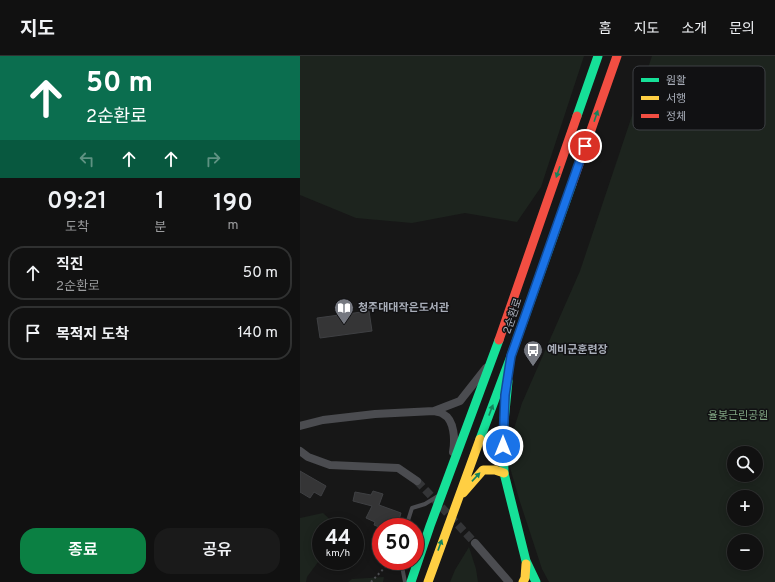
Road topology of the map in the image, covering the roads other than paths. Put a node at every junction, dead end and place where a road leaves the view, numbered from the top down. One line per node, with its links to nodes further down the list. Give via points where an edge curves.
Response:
1 (598, 56): 4 (street, 2순환로, one-way to 4)
2 (617, 56): 3 (street, 2순환로, one-way to 2)
3 (511, 356): 9 (street, via 503,424); 12 (street, 2순환로, one-way to 3)
4 (492, 360): 5 (street, via 460,401); 8 (street, 2순환로)
5 (434, 411): 6 (street, via 375,414 323,420); 8 (street, via 444,414 452,425 455,441)
6 (300, 426)
7 (300, 451): 10 (street, via 308,457 330,465 398,468)
8 (450, 473): 11 (street, 2순환로)
9 (504, 473): 12 (street, one-way to 9, via 483,470); 15 (street)
10 (417, 481)
11 (442, 494): 13 (lane, via 412,508); 18 (street, 2순환로)
12 (457, 501): 19 (street, 2순환로, one-way to 12)
13 (409, 518)
14 (475, 543): 20 (street)
15 (526, 561): 21 (street); 22 (street)
16 (403, 570): 17 (lane)
17 (405, 582)
18 (411, 582)
19 (428, 582)
20 (509, 582)
21 (523, 582)
22 (536, 582)

